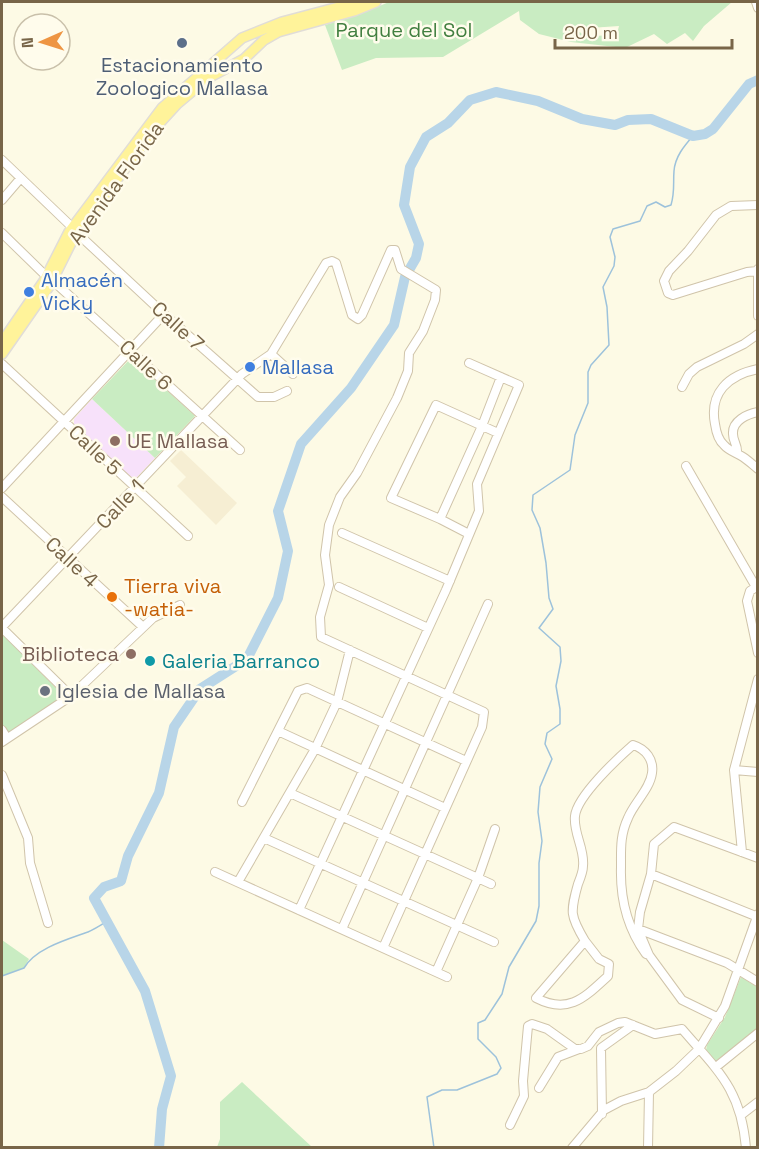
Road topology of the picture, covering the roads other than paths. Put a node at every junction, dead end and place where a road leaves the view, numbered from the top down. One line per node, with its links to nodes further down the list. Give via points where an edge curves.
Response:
1 (358, 2): 5 (main road, Avenida Florida, via 282,22)
2 (376, 2): 6 (main road, Avenida Florida, via 278,32)
3 (756, 2): 4 (street)
4 (758, 8)
5 (249, 36): 6 (main road); 7 (main road, Avenida Florida)
6 (256, 47): 8 (main road, Avenida Florida)
7 (225, 54): 8 (main road); 13 (main road, Avenida Florida, via 162,108)
8 (234, 65): 13 (main road, Avenida Florida, via 208,78 165,116)
9 (2, 160): 10 (street, Calle 7)
10 (20, 179): 11 (street); 13 (street, Calle 7)
11 (2, 200)
12 (758, 205): 15 (street, via 731,206 716,215 669,271 665,284 673,295)
13 (75, 230): 16 (main road, Avenida Florida); 17 (street, Calle 7)
14 (2, 233): 16 (street, Calle 6)
15 (757, 270): 18 (street)
16 (49, 278): 20 (main road, Avenida Florida); 21 (street, Calle 6); 22 (main road, Avenida Florida)
17 (164, 314): 21 (street); 29 (street, Calle 7)
18 (758, 316)
19 (758, 334): 30 (street, via 697,367)
20 (2, 342)
21 (130, 350): 33 (street, Calle 6); 34 (street)
22 (2, 354)
23 (271, 354): 27 (street); 29 (street, Calle 1); 57 (street, via 326,263 333,261 338,267 355,319 360,317 392,249 401,269 436,290 423,331 409,353 408,371 397,398 340,497 329,525 325,555 329,585 320,617 321,637)
24 (469, 363): 28 (street)
25 (2, 364): 34 (street, Calle 5)
26 (758, 369): 38 (street, via 720,389 713,405 721,441)
27 (293, 374)
28 (501, 377): 35 (street); 36 (street, via 519,385)
29 (237, 379): 31 (street, Calle 7, via 258,397 274,397); 33 (street, Calle 1)
30 (682, 387)
31 (287, 391)
32 (758, 412): 38 (street, via 735,424)
33 (202, 417): 37 (street, Calle 6); 42 (street, Calle 1)
34 (64, 422): 41 (street); 42 (street, Calle 5)
35 (482, 426): 36 (street); 44 (street); 44 (street, via 436,405 391,498)
36 (498, 434): 46 (street, via 477,484 478,510)
37 (240, 450)
38 (737, 453): 40 (street)
39 (686, 466): 50 (street)
40 (758, 469)
41 (2, 488)
42 (135, 488): 47 (street, Calle 5); 48 (street, Calle 1)
43 (2, 497): 48 (street, Calle 4)
44 (440, 519): 46 (street)
45 (342, 532): 49 (street)
46 (469, 534): 49 (street)
47 (188, 536)
48 (69, 558): 54 (street, Calle 4); 55 (street, Calle 1)
49 (450, 581): 56 (street)
50 (757, 586): 58 (street, via 750,591 747,601)
51 (339, 587): 56 (street)
52 (488, 604): 61 (street)
53 (180, 605): 54 (street)
54 (143, 627): 62 (street)
55 (2, 628): 62 (street)
56 (428, 628): 59 (street)
57 (350, 650): 59 (street); 63 (street)
58 (758, 652)
59 (406, 675): 61 (street); 64 (street)
60 (758, 679): 72 (street)
61 (449, 695): 68 (street); 70 (street, via 484,712 482,727)
62 (71, 696): 67 (street)
63 (337, 702): 64 (street); 66 (street, via 307,688 298,691); 69 (street)
64 (384, 723): 68 (street); 71 (street)
65 (2, 730): 67 (street)
66 (278, 731): 69 (street); 77 (street)
67 (4, 740)
68 (427, 743): 70 (street); 75 (street)
69 (315, 749): 71 (street); 76 (street)
70 (466, 761): 78 (street)
71 (363, 770): 75 (street); 79 (street)
72 (734, 770): 73 (street); 83 (street)
73 (758, 772)
74 (2, 775): 96 (street, via 28,838 30,863)
75 (406, 790): 78 (street); 81 (street)
76 (290, 793): 79 (street); 82 (street)
77 (242, 802)
78 (445, 808): 84 (street)
79 (342, 816): 81 (street); 86 (street)
80 (495, 829): 89 (street)
81 (385, 836): 84 (street); 91 (street)
82 (264, 838): 86 (street); 90 (street)
83 (742, 852): 85 (street); 88 (street, via 674,827 654,844)
84 (425, 854): 89 (street); 93 (street)
85 (758, 858)
86 (321, 863): 91 (street); 94 (street)
87 (215, 872): 90 (street)
88 (651, 874): 95 (street); 99 (street)
89 (478, 878): 92 (street); 97 (street)
90 (238, 882): 94 (street)
91 (363, 883): 93 (street); 98 (street)
92 (491, 884)
93 (404, 901): 97 (street); 102 (street)
94 (299, 910): 98 (street)
95 (757, 916): 104 (street)
96 (48, 923)
97 (457, 925): 101 (street); 105 (street)
98 (342, 929): 102 (street)
99 (638, 929): 103 (street); 104 (street)
100 (585, 941): 100 (street, via 599,959 609,964 608,976 577,1001 549,1004 536,998); 103 (street, via 574,923 571,906 583,867 575,815 581,801 612,763 633,745 649,756 652,772 622,833 620,885 632,929)
101 (494, 942)
102 (383, 948): 105 (street)
103 (649, 955): 108 (street, via 682,1000)
104 (738, 968): 107 (street); 108 (street)
105 (436, 972): 106 (street)
106 (447, 977)
107 (758, 982)
108 (719, 1018): 112 (street)
109 (633, 1025): 111 (street, via 625,1022 609,1026 588,1046); 112 (street, via 656,1034 682,1029); 117 (street, via 601,1047)
110 (758, 1033): 113 (street)
111 (579, 1049): 114 (street, via 558,1057); 119 (street, via 548,1029 528,1026 524,1096)
112 (699, 1049): 113 (street); 115 (street)
113 (716, 1066): 118 (street, via 737,1099)
114 (539, 1088)
115 (649, 1092): 117 (street, via 621,1101); 121 (street)
116 (758, 1102): 118 (street)
117 (602, 1114): 120 (street)
118 (741, 1115): 122 (street)
119 (510, 1125)
120 (572, 1148)
121 (648, 1148)
122 (747, 1148)

